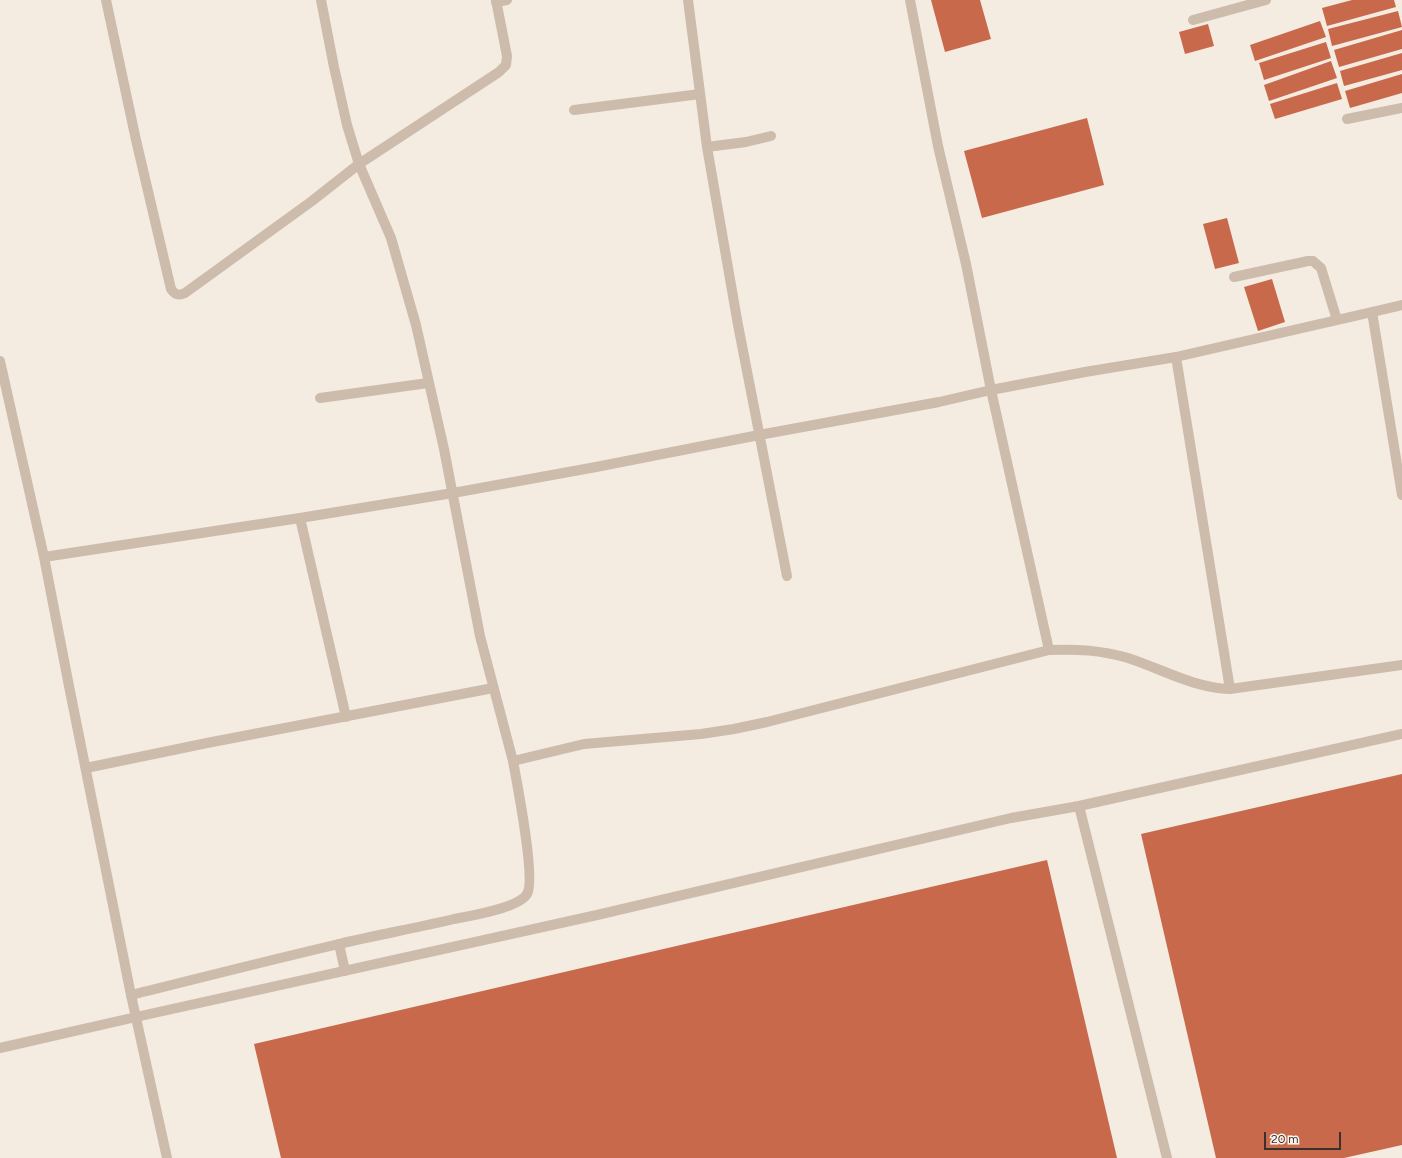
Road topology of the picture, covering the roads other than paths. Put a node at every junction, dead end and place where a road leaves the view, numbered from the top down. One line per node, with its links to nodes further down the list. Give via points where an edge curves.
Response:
1 (106, 0): 15 (street, via 171,289 177,295 186,293)
2 (322, 0): 15 (street, via 347,125)
3 (507, 0): 7 (street)
4 (688, 0): 9 (street)
5 (910, 0): 23 (street, via 938,146 966,264)
6 (1266, 0): 8 (street)
7 (496, 1): 15 (street, via 507,56 506,65 493,77)
8 (1193, 20)
9 (700, 94): 11 (street); 14 (street)
10 (1402, 108): 12 (street)
11 (574, 110)
12 (1347, 119)
13 (771, 136): 14 (street)
14 (707, 147): 25 (street)
15 (359, 164): 22 (street, via 391,238 416,325)
16 (1234, 277): 19 (street, via 1313,261 1321,268)
17 (1402, 305): 18 (street)
18 (1372, 312): 19 (street); 27 (street)
19 (1337, 320): 20 (street)
20 (1176, 358): 23 (street); 34 (street)
21 (0, 361): 29 (street)
22 (428, 383): 24 (street); 26 (street)
23 (991, 390): 25 (street); 31 (street)
24 (320, 398)
25 (759, 435): 26 (street); 30 (street)
26 (453, 493): 28 (street); 33 (street, via 480,636)
27 (1402, 495)
28 (300, 518): 29 (street); 35 (street)
29 (44, 557): 38 (street)
30 (787, 576)
31 (1049, 650): 34 (street, via 1089,650 1109,654 1206,686); 37 (street, via 734,729 584,744)
32 (1402, 665): 34 (street)
33 (493, 688): 35 (street); 37 (street)
34 (1230, 689)
35 (346, 717): 38 (street)
36 (1402, 734): 39 (street)
37 (513, 760): 40 (street, via 530,868 530,889 527,896 506,907)
38 (86, 768): 42 (street)
39 (1079, 806): 41 (street, via 996,822); 46 (street)
40 (339, 944): 41 (street); 42 (street)
41 (345, 971): 43 (street)
42 (131, 995): 43 (street)
43 (136, 1017): 44 (street); 45 (street)
44 (0, 1048)
45 (166, 1158)
46 (1167, 1158)

